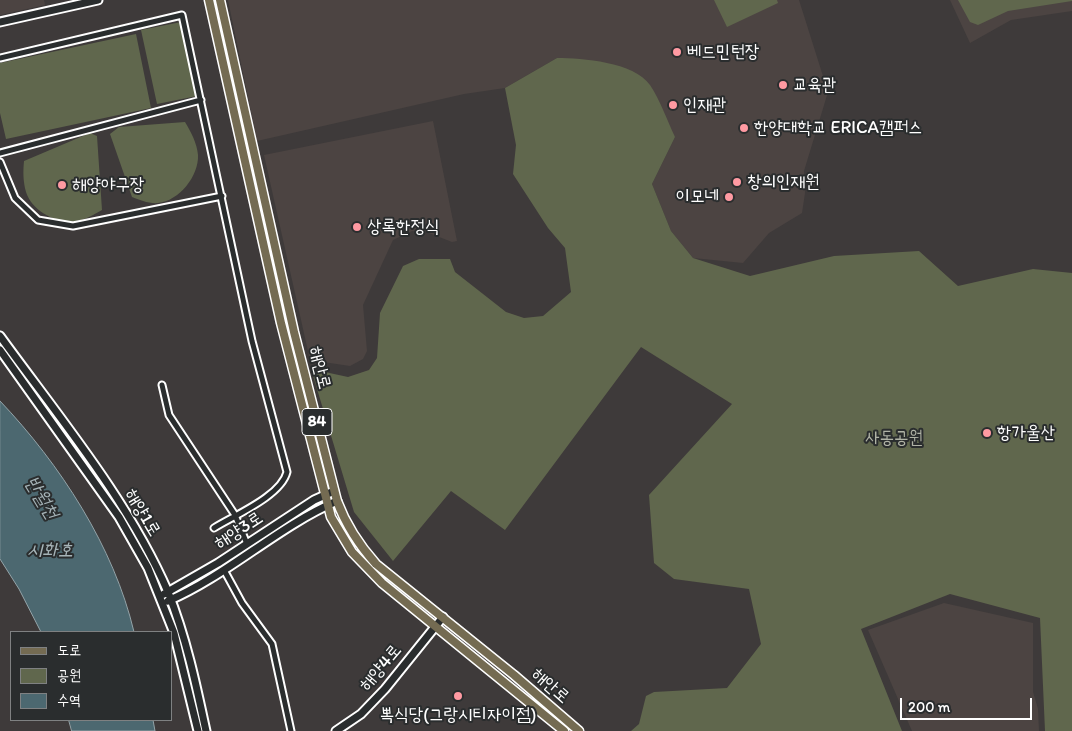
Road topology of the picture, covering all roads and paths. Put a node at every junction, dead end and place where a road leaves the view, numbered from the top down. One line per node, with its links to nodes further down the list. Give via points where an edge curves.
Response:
1 (98, 0): 4 (street)
2 (209, 0): 14 (main road, 해안로 / 84, via 281,323)
3 (220, 0): 13 (main road, 해안로 / 84, via 293,326)
4 (0, 22)
5 (0, 58): 6 (street, via 182,15)
6 (201, 100): 7 (street); 9 (street)
7 (0, 153)
8 (0, 162): 9 (street, via 15,198 38,220 73,226)
9 (222, 196): 17 (street, via 252,341 287,472 285,480 275,491)
10 (0, 336): 21 (street, 해양1로, via 117,499)
11 (0, 350): 22 (street, 해양1로, via 119,517)
12 (162, 384): 17 (street, via 169,415)
13 (334, 491): 14 (street, 해양3로); 15 (main road, 해안로 / 84)
14 (324, 494): 16 (main road, 해안로 / 84); 19 (street, 해양3로)
15 (336, 501): 16 (street, 해양3로); 23 (main road, 해안로 / 84, via 354,536 376,564)
16 (327, 505): 20 (street, 해양3로, via 311,512); 24 (main road, 해안로 / 84, via 342,537 363,565)
17 (235, 515): 18 (street); 19 (street)
18 (214, 528)
19 (247, 544): 21 (street, 해양3로)
20 (224, 570): 22 (street, 해양3로); 27 (street, via 242,603 272,644)
21 (168, 592): 22 (street, 해양1로)
22 (165, 600): 25 (street, 해양1로); 26 (street, 해양1로, via 195,678)
23 (443, 617): 24 (street, 해양4로); 30 (main road, 해안로 / 84)
24 (436, 626): 28 (street, 해양4로, via 385,689 361,714); 29 (main road, 해안로 / 84)
25 (198, 731)
26 (206, 731)
27 (291, 731)
28 (336, 731)
29 (564, 731)
30 (579, 731)

